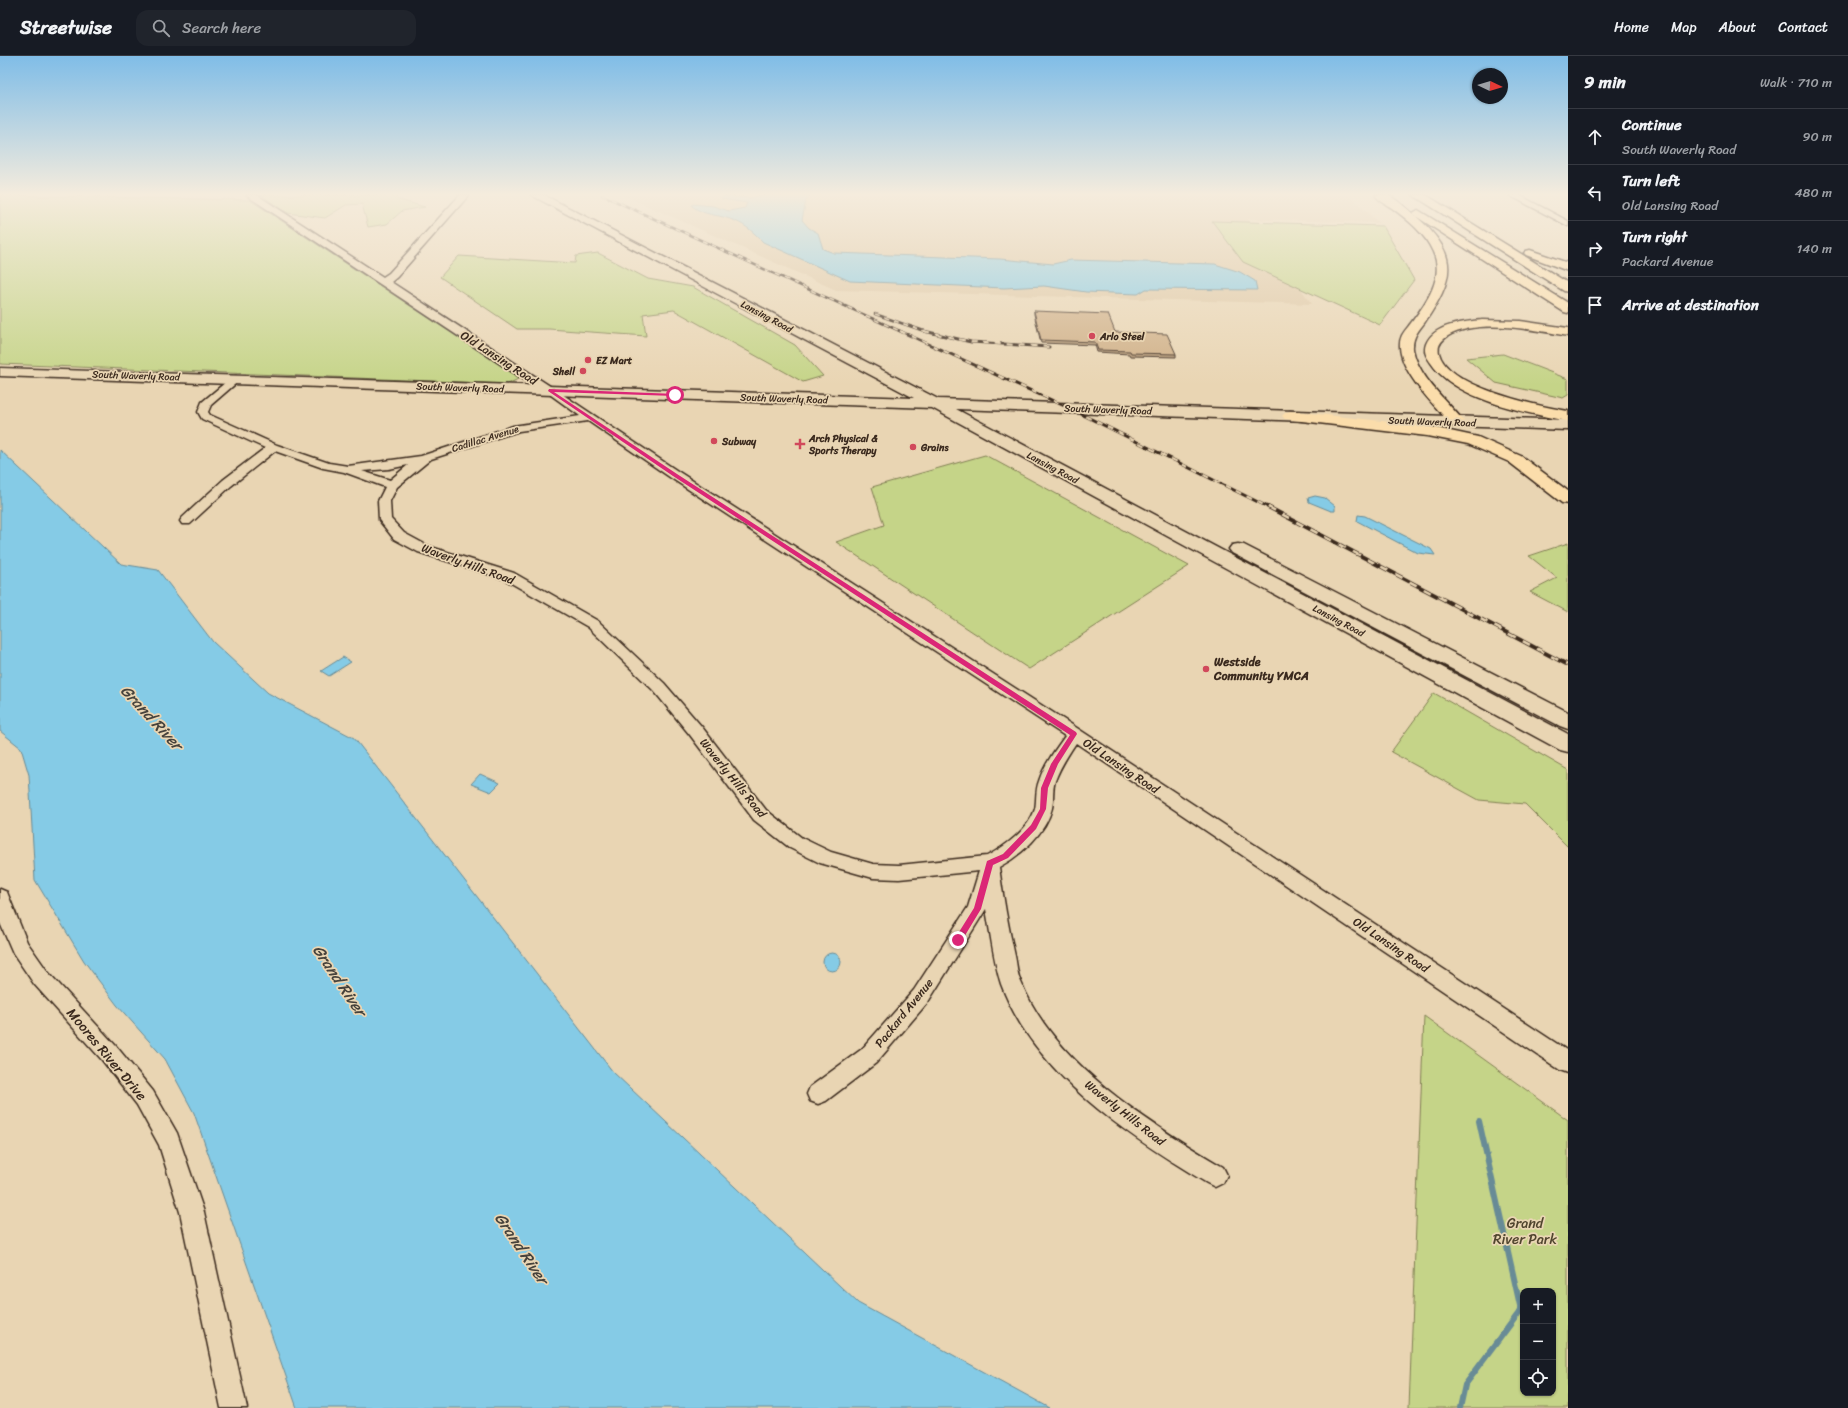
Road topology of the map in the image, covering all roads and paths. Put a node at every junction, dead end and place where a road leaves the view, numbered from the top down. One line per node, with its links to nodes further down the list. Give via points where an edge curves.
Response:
1 (346, 258): 10 (street, Old Lansing Road)
2 (408, 258): 10 (street)
3 (657, 258): 17 (main road, Lansing Road)
4 (678, 258): 18 (main road, Lansing Road)
5 (1441, 258): 22 (highway, via 1442,280 1437,292 1407,337 1404,346 1414,370)
6 (1489, 258): 12 (highway)
7 (1520, 258): 11 (highway)
8 (1546, 258): 9 (highway)
9 (1568, 267)
10 (383, 282): 16 (street, Old Lansing Road)
11 (1568, 288)
12 (1568, 309)
13 (1568, 332): 20 (highway, via 1520,325 1471,325 1441,334 1432,343 1432,350 1440,367 1471,388 1523,407)
14 (0, 372): 15 (main road, South Waverly Road)
15 (236, 378): 16 (main road, South Waverly Road); 24 (street, via 206,404 203,412 206,417)
16 (549, 390): 17 (main road, South Waverly Road); 21 (street, Old Lansing Road)
17 (934, 403): 18 (main road, South Waverly Road); 32 (main road, Lansing Road)
18 (958, 404): 19 (main road, South Waverly Road); 30 (main road, Lansing Road)
19 (1290, 416): 22 (main road, South Waverly Road); 28 (highway, via 1427,430 1472,440 1515,459)
20 (1568, 416)
21 (589, 418): 25 (street, Cadillac Avenue, via 517,428); 31 (street, Old Lansing Road)
22 (1456, 422): 23 (main road, South Waverly Road)
23 (1568, 425)
24 (273, 447): 26 (street, via 327,466); 29 (street, via 227,483)
25 (427, 457): 26 (street, via 389,465); 27 (street, Cadillac Avenue)
26 (346, 469): 27 (street)
27 (392, 485): 33 (street, Waverly Hills Road, via 384,501 384,515 385,520 399,536 423,549 509,576 593,624 659,687 760,814 796,843 826,858 873,871 898,872)
28 (1568, 499)
29 (186, 521)
30 (1568, 721)
31 (1074, 734): 33 (street, via 1055,764 1045,788 1043,809 1033,827 1006,856); 35 (street, Old Lansing Road)
32 (1568, 744)
33 (990, 864): 36 (street, Packard Avenue, via 977,909 921,996 869,1056); 37 (street, Waverly Hills Road, via 995,914 1011,984 1025,1013 1046,1043 1087,1085 1128,1120 1176,1153)
34 (0, 897): 38 (street, Moores River Drive, via 20,947 41,978 109,1053 145,1098 169,1141 192,1212)
35 (1568, 1063)
36 (818, 1094)
37 (1215, 1175)
38 (234, 1408)

